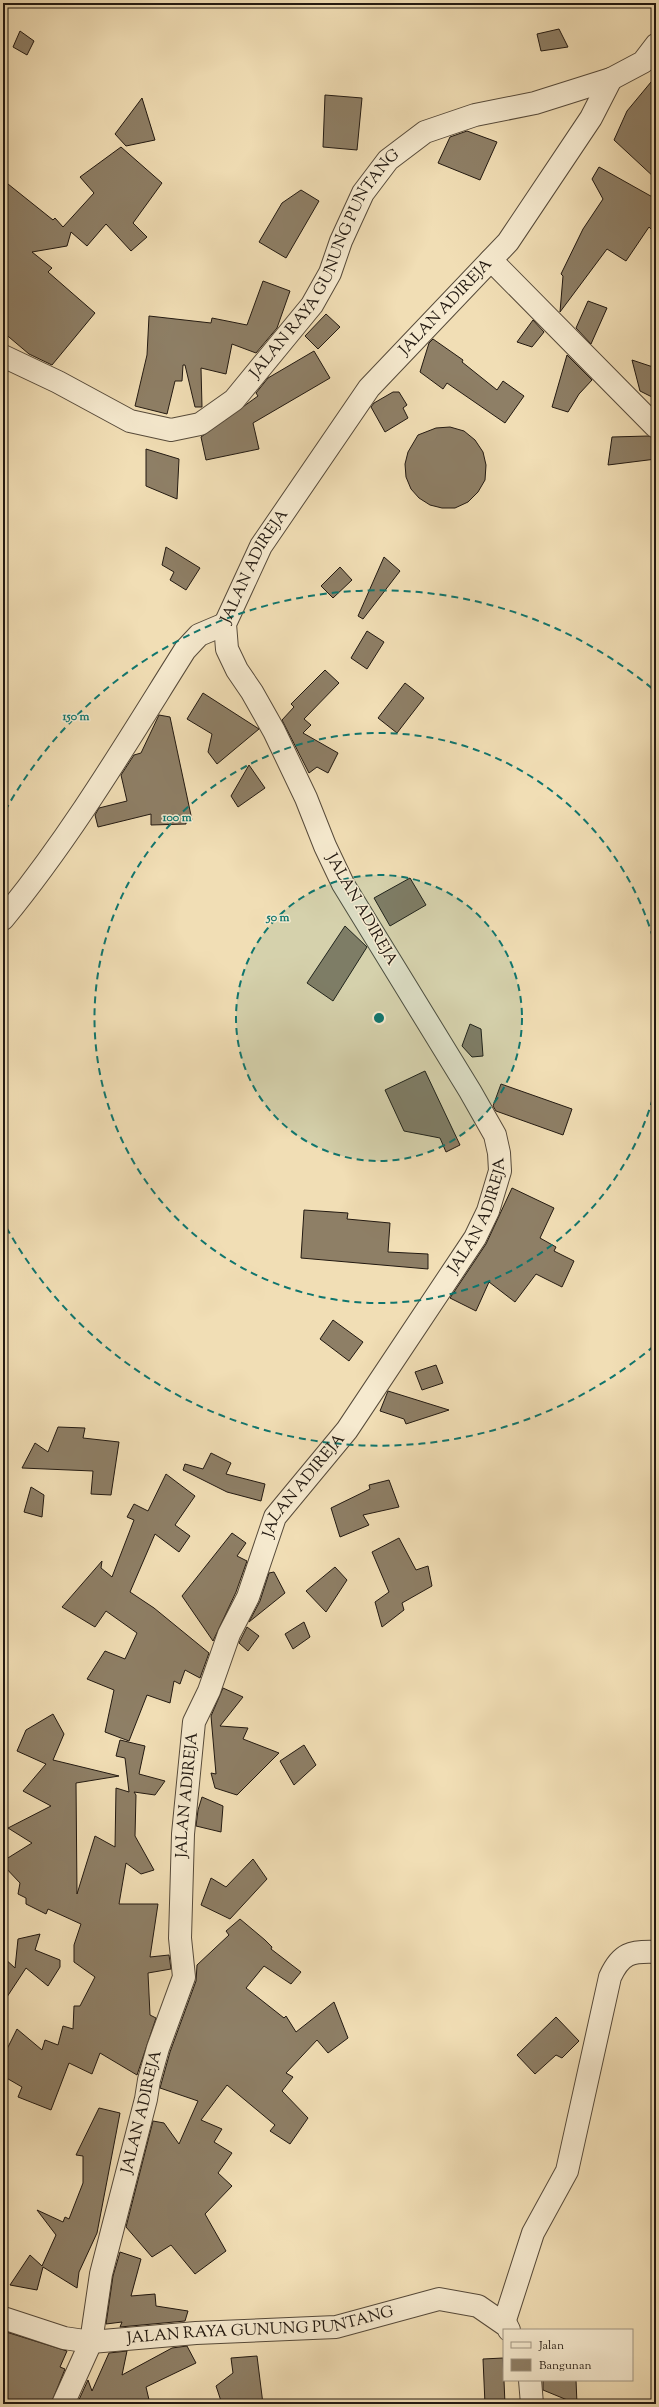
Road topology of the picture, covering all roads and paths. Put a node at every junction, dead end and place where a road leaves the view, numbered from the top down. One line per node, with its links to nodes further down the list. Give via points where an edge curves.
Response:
1 (656, 45): 2 (street, JALAN RAYA GUNUNG PUNTANG, via 643,62)
2 (611, 79): 3 (street, JALAN ADIREJA, via 591,118 508,242); 4 (street, JALAN RAYA GUNUNG PUNTANG, via 535,103 475,115 425,132 388,160 363,193 341,241 330,273 312,305 234,400 200,424 171,430 130,421)
3 (491, 260): 5 (street); 6 (street, JALAN ADIREJA, via 369,388 261,546)
4 (3, 356)
5 (655, 426)
6 (225, 624): 7 (street, via 199,635 185,650 84,811 56,852); 11 (street, JALAN ADIREJA, via 227,649 274,731 343,884 495,1135 500,1171 488,1210 475,1238 347,1430 276,1517 248,1597 229,1634 210,1691 194,1722 183,1834 180,1938 184,1977 149,2080 101,2274)
7 (3, 919)
8 (656, 1952): 10 (street, via 640,1952 626,1956 615,1966 610,1977 567,2171 533,2233)
9 (3, 2318): 11 (street, JALAN RAYA GUNUNG PUNTANG, via 64,2338)
10 (506, 2327): 11 (street, JALAN RAYA GUNUNG PUNTANG, via 478,2306 439,2299 336,2327 196,2333)
11 (91, 2342): 13 (street, JALAN ADIREJA)
12 (530, 2381): 14 (street)
13 (63, 2404)
14 (532, 2404)

